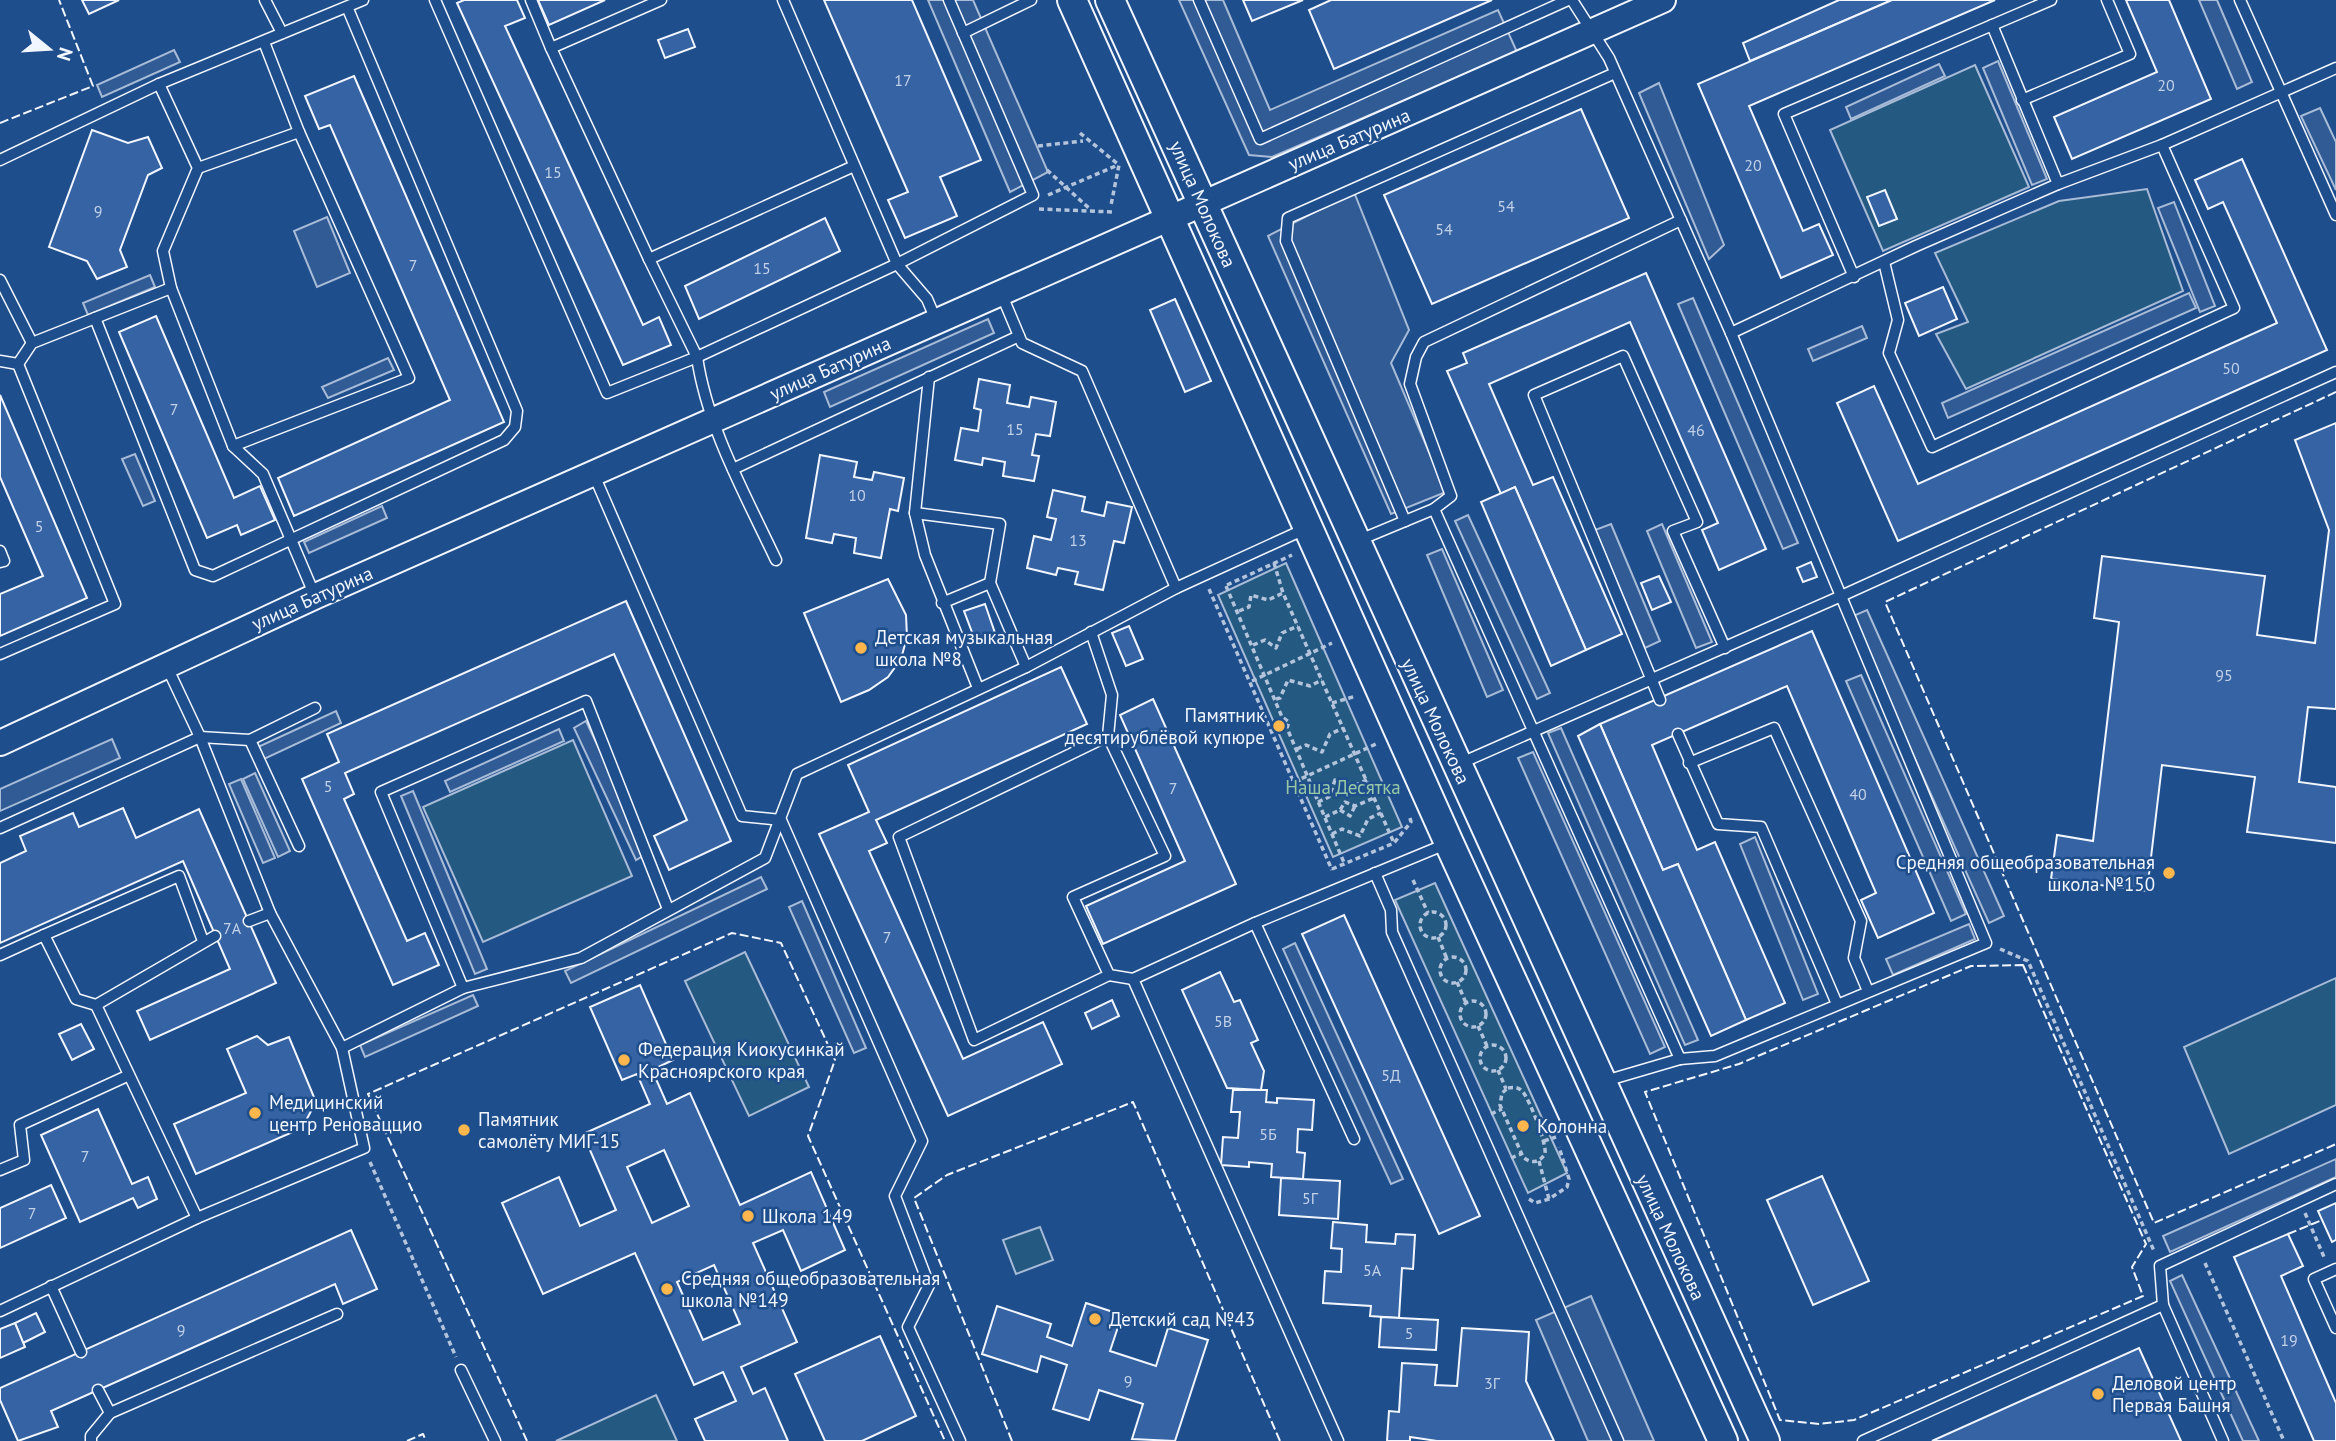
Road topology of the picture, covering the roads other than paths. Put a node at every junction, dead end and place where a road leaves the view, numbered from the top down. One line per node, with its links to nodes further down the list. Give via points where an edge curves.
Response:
1 (265, 0): 20 (lane)
2 (363, 0): 17 (lane)
3 (435, 0): 51 (lane, via 607,393)
4 (531, 0): 23 (lane)
5 (661, 0): 23 (lane)
6 (783, 0): 32 (lane)
7 (948, 0): 21 (lane)
8 (1031, 0): 21 (lane)
9 (1072, 0): 37 (main road, улица Молокова)
10 (1110, 0): 35 (main road, улица Молокова)
11 (1199, 0): 12 (lane, via 1260,139)
12 (1570, 0): 19 (lane)
13 (1664, 0): 19 (street, улица Батурина)
14 (2051, 0): 18 (lane)
15 (2107, 0): 28 (lane, via 2130,54)
16 (2240, 0): 27 (lane)
17 (348, 9): 20 (lane); 64 (lane, via 517,411 514,427 504,440)
18 (1992, 25): 28 (lane); 42 (lane, via 1784,114)
19 (1592, 32): 25 (lane); 35 (street, улица Батурина)
20 (282, 33): 22 (lane)
21 (963, 33): 41 (lane, via 1033,195)
22 (264, 41): 26 (lane); 29 (lane)
23 (551, 48): 39 (lane)
24 (2336, 68): 27 (lane)
25 (1615, 73): 38 (lane); 62 (lane, via 1288,218 1286,241)
26 (159, 84): 31 (lane); 33 (lane)
27 (2283, 92): 30 (lane); 36 (lane)
28 (2022, 100): 34 (lane)
29 (299, 132): 33 (lane); 57 (lane, via 409,378)
30 (2162, 145): 34 (lane); 40 (lane, via 2234,308 1932,447 1889,354 1898,320)
31 (0, 160)
32 (855, 166): 39 (lane); 41 (lane)
33 (198, 168): 44 (lane, via 163,251)
34 (2058, 184): 40 (lane)
35 (1203, 204): 37 (street, улица Батурина); 65 (main road, улица Молокова)
36 (2336, 215)
37 (1169, 218): 45 (street, улица Батурина); 63 (main road, улица Молокова)
38 (1681, 220): 48 (lane); 60 (lane, via 1424,342 1410,384 1451,496)
39 (649, 260): 51 (lane)
40 (1884, 262): 42 (lane)
41 (897, 264): 47 (lane, via 928,299); 51 (lane)
42 (1854, 277): 48 (lane)
43 (0, 280): 50 (lane)
44 (171, 288): 46 (lane); 57 (lane)
45 (1001, 293): 47 (street, улица Батурина); 49 (lane)
46 (95, 318): 50 (lane); 64 (lane, via 195,570 214,576)
47 (936, 321): 56 (street, улица Батурина)
48 (1731, 332): 72 (lane)
49 (1019, 336): 55 (lane); 70 (lane, via 1022,343 1083,371)
50 (32, 343): 53 (lane)
51 (696, 357): 56 (lane)
52 (0, 361): 53 (lane)
53 (18, 364): 76 (lane, via 115,604)
54 (2336, 372): 72 (lane)
55 (929, 377): 58 (lane); 61 (lane)
56 (714, 419): 58 (lane); 59 (street, улица Батурина)
57 (233, 446): 64 (lane, via 263,474)
58 (733, 469): 67 (lane)
59 (593, 473): 71 (street, улица Батурина); 91 (lane, via 742,816)
60 (1434, 509): 62 (lane); 83 (lane)
61 (915, 513): 69 (lane, via 1000,524); 73 (lane)
62 (1405, 521): 65 (lane)
63 (1308, 527): 70 (lane); 93 (main road, улица Молокова)
64 (292, 537): 71 (lane)
65 (1354, 542): 90 (main road, улица Молокова)
66 (0, 551): 68 (lane, via 4,561)
67 (776, 560)
68 (0, 562)
69 (990, 583): 73 (lane); 78 (lane)
70 (1176, 588): 74 (lane)
71 (316, 596): 77 (street, улица Батурина)
72 (1839, 597): 75 (lane); 107 (lane, via 1986,943)
73 (942, 603): 80 (lane)
74 (1091, 632): 78 (lane); 85 (lane, via 1112,695)
75 (1724, 648): 79 (lane); 79 (lane, via 1673,531 1697,522 1623,356 1534,395)
76 (0, 654)
77 (166, 665): 86 (lane); 88 (street, улица Батурина)
78 (1026, 667): 80 (lane)
79 (1653, 680): 81 (lane); 83 (lane)
80 (978, 688): 91 (lane, via 797,774)
81 (1660, 699)
82 (315, 708): 87 (lane)
83 (1533, 731): 90 (lane); 111 (lane)
84 (1678, 734): 89 (lane)
85 (1108, 736): 104 (lane, via 1165,856 1073,897); 104 (lane, via 899,837 974,1040)
86 (200, 737): 87 (lane); 92 (lane); 97 (lane)
87 (250, 740): 94 (lane)
88 (0, 743)
89 (1689, 764): 107 (lane, via 1774,728 1861,921 1854,958); 108 (lane, via 1718,824 1762,827)
90 (1456, 765): 113 (main road, улица Молокова)
91 (781, 820): 96 (lane, via 765,858); 130 (lane, via 922,1142 895,1196 929,1285 908,1327)
92 (0, 828)
93 (1449, 843): 95 (lane); 134 (main road, улица Молокова)
94 (299, 846)
95 (1376, 873): 99 (lane); 132 (lane, via 1391,910 1392,932)
96 (668, 909): 106 (lane, via 581,958); 106 (lane, via 586,701 381,792)
97 (270, 913): 98 (lane); 110 (lane)
98 (249, 921)
99 (1255, 923): 105 (lane); 114 (lane)
100 (44, 935): 102 (lane, via 179,876); 103 (lane); 109 (lane, via 76,999)
101 (215, 936): 102 (lane)
102 (204, 941): 109 (lane)
103 (0, 955)
104 (1109, 975): 105 (lane)
105 (1133, 979): 131 (lane)
106 (463, 988): 110 (lane)
107 (1868, 991): 108 (lane)
108 (1837, 1004): 111 (lane, via 1715,1056)
109 (96, 1005): 112 (lane)
110 (342, 1048): 117 (lane, via 364,1148)
111 (1681, 1059): 113 (lane)
112 (127, 1076): 115 (lane, via 20,1125 24,1160); 117 (lane)
113 (1601, 1083): 135 (main road, улица Молокова)
114 (1354, 1139)
115 (0, 1170)
116 (2336, 1184): 120 (lane, via 2160,1266)
117 (197, 1218): 119 (lane)
118 (2333, 1270): 123 (lane, via 2314,1279)
119 (51, 1286): 121 (lane); 124 (lane)
120 (2164, 1305): 136 (lane); 137 (lane)
121 (0, 1311)
122 (337, 1314): 127 (lane)
123 (2336, 1328)
124 (80, 1352)
125 (461, 1370): 129 (lane)
126 (98, 1390): 127 (lane)
127 (110, 1413): 128 (lane)
128 (91, 1441)
129 (495, 1441)
130 (960, 1441)
131 (1338, 1441)
132 (1618, 1441)
133 (1717, 1441): 134 (lane)
134 (1723, 1441)
135 (1765, 1441)
136 (1863, 1441)
137 (2223, 1441)

